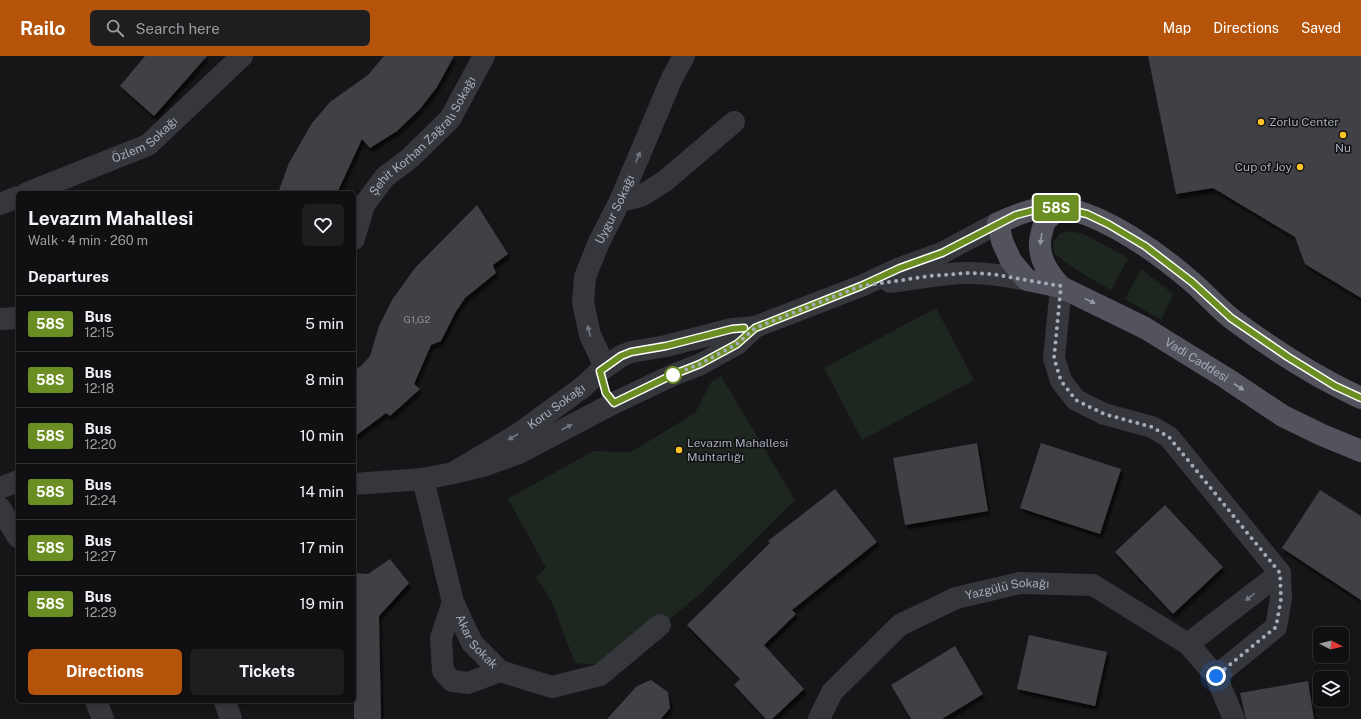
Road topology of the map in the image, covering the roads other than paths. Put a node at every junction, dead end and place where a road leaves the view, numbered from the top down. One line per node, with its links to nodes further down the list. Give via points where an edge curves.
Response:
1 (242, 56): 5 (street, Özlem Sokağı, via 148,145)
2 (484, 56): 11 (street, Şehit Korhan Zağralı Sokağı, via 450,118 410,158 384,177 376,188 364,205)
3 (684, 56): 7 (street, Uygur Sokağı, one-way to 3, via 672,78)
4 (734, 122): 7 (street, via 665,181 641,196)
5 (32, 191)
6 (16, 197): 8 (street)
7 (620, 201): 19 (street, Uygur Sokağı, one-way to 7, via 590,335 583,302 585,277)
8 (0, 204)
9 (1061, 208): 10 (main road, via 1039,209); 14 (main road, one-way to 14, via 1044,222 1039,240 1043,262 1049,274); 21 (main road, via 1087,214 1145,246 1192,282 1231,318 1335,386)
10 (998, 223): 12 (main road, via 1011,262); 13 (street, Koru Sokağı, via 942,253)
11 (356, 232)
12 (1027, 280): 13 (street, Koru Sokağı, via 968,273); 14 (main road, Vadi Caddesi)
13 (861, 286): 17 (street, Koru Sokağı)
14 (1061, 286): 23 (main road, Vadi Caddesi, one-way to 23, via 1145,328 1283,416); 31 (street, via 1054,358 1061,381 1076,400 1104,414 1152,427 1169,437)
15 (16, 318): 16 (street)
16 (0, 319)
17 (755, 328): 18 (street, Koru Sokağı, via 732,329); 20 (street, Koru Sokağı, via 737,344)
18 (639, 351): 19 (street, Koru Sokağı, via 621,356); 20 (street, via 648,365)
19 (602, 369): 22 (street, via 606,393); 24 (street, Koru Sokağı, one-way to 24, via 520,433)
20 (652, 386): 22 (street, Koru Sokağı)
21 (1361, 398)
22 (614, 403): 24 (street, Koru Sokağı, one-way to 22, via 519,453)
23 (1361, 451)
24 (454, 473): 25 (street, Koru Sokağı)
25 (423, 479): 27 (street, Koru Sokağı); 32 (street, Akar Sokak)
26 (16, 482): 28 (street)
27 (356, 484)
28 (0, 488)
29 (0, 508): 30 (street)
30 (16, 533)
31 (1280, 573): 34 (street, one-way to 34); 36 (street, via 1281,599 1276,627)
32 (453, 602): 35 (street, Akar Sokak, via 472,643); 35 (street, via 441,638 443,671 452,681 468,683)
33 (660, 625): 35 (street, Akar Sokak, via 600,675 552,687)
34 (1188, 644): 36 (street, Yazgülü Sokağı); 41 (street, Yazgülü Sokağı, via 1093,585 1020,583 956,598 900,625 832,692)
35 (500, 671)
36 (1216, 676): 42 (street, Yazgülü Sokağı)
37 (97, 703): 39 (street)
38 (226, 703): 40 (street)
39 (103, 719)
40 (231, 719)
41 (819, 719)
42 (1234, 719)

